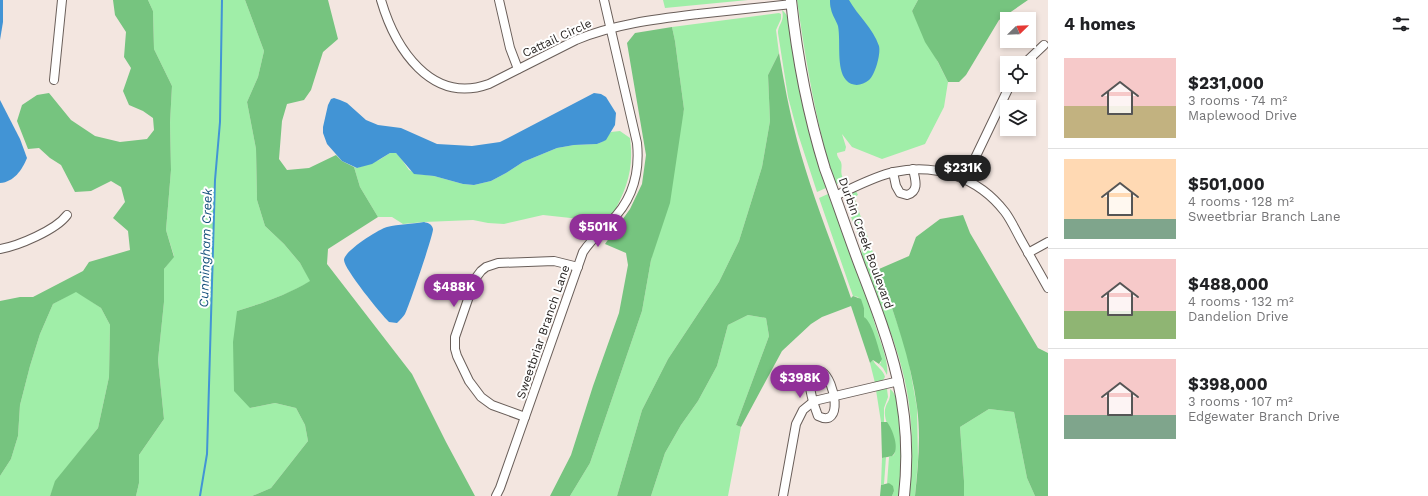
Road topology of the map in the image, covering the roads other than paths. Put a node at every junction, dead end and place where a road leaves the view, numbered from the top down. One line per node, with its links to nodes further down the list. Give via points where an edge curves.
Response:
1 (62, 0): 10 (street)
2 (381, 0): 9 (street, Cattail Circle, via 390,25 406,53 424,74 441,84 456,89 473,88 489,84)
3 (499, 0): 9 (street, via 510,48)
4 (604, 0): 6 (street, Sweetbriar Branch Lane)
5 (792, 2): 6 (street, Cattail Circle, via 655,19); 15 (street, Durbin Creek Boulevard, via 811,120)
6 (611, 28): 9 (street, Cattail Circle, via 589,34); 20 (street, Sweetbriar Branch Lane, via 637,143 638,168 627,201 620,212 588,244)
7 (1044, 45): 8 (street)
8 (1032, 56)
9 (518, 69)
10 (54, 80)
11 (1007, 92): 14 (street)
12 (913, 169): 13 (street); 13 (street, via 916,187 914,192 908,195 900,193); 14 (street, via 936,170)
13 (893, 172): 15 (street)
14 (965, 179): 19 (street, via 985,192 1005,212)
15 (835, 196): 22 (street, Durbin Creek Boulevard, via 890,348)
16 (67, 215): 18 (street, via 50,230)
17 (1048, 242): 19 (street)
18 (0, 249)
19 (1028, 253): 21 (street)
20 (578, 267): 25 (street, Sweetbriar Branch Lane); 25 (street, via 554,261 498,263 486,267 475,279 457,330 455,349 474,390 492,405)
21 (1048, 288)
22 (899, 382): 23 (street); 28 (street, Durbin Creek Boulevard, via 907,444)
23 (833, 395): 24 (street); 24 (street, via 835,408 829,418 823,419 818,416); 24 (street, via 827,375 822,372 815,374 810,379)
24 (814, 401): 27 (street, via 803,410 796,424)
25 (525, 418): 26 (street, Sweetbriar Branch Lane)
26 (496, 496)
27 (783, 496)
28 (904, 496)

